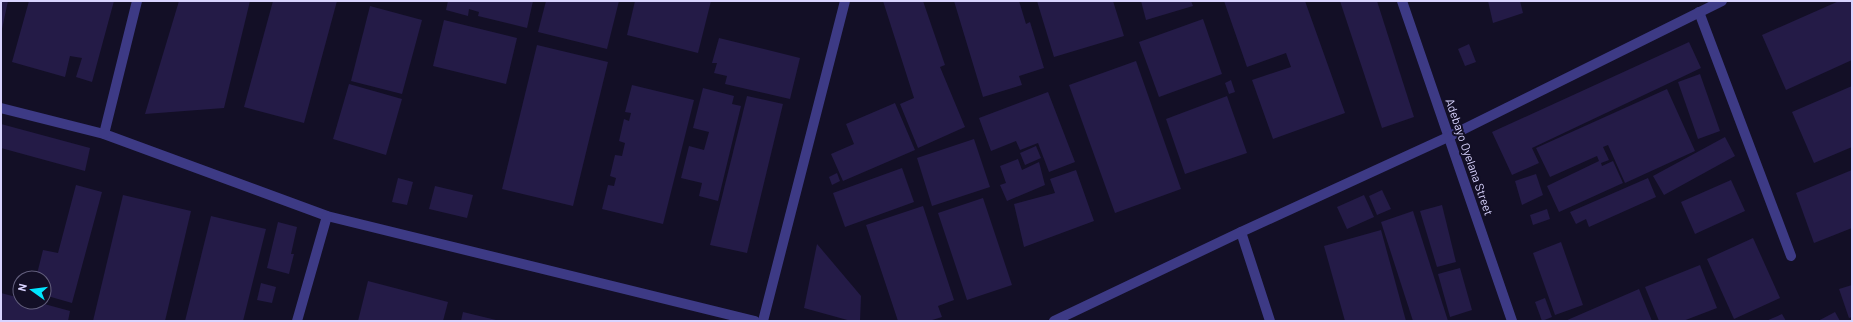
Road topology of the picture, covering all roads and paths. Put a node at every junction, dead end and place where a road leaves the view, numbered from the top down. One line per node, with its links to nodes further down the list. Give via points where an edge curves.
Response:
1 (137, 1): 7 (street)
2 (845, 1): 14 (street)
3 (1402, 1): 8 (street, Adebayo Oyelana Street)
4 (1722, 1): 5 (street)
5 (1699, 12): 8 (street); 11 (street)
6 (1, 108): 7 (street)
7 (104, 134): 9 (street)
8 (1448, 137): 10 (street); 17 (street, Adebayo Oyelana Street)
9 (327, 216): 12 (street); 13 (street)
10 (1241, 232): 15 (street); 16 (street)
11 (1791, 256)
12 (297, 321)
13 (755, 321)
14 (764, 321)
15 (1054, 321)
16 (1270, 321)
17 (1512, 321)

